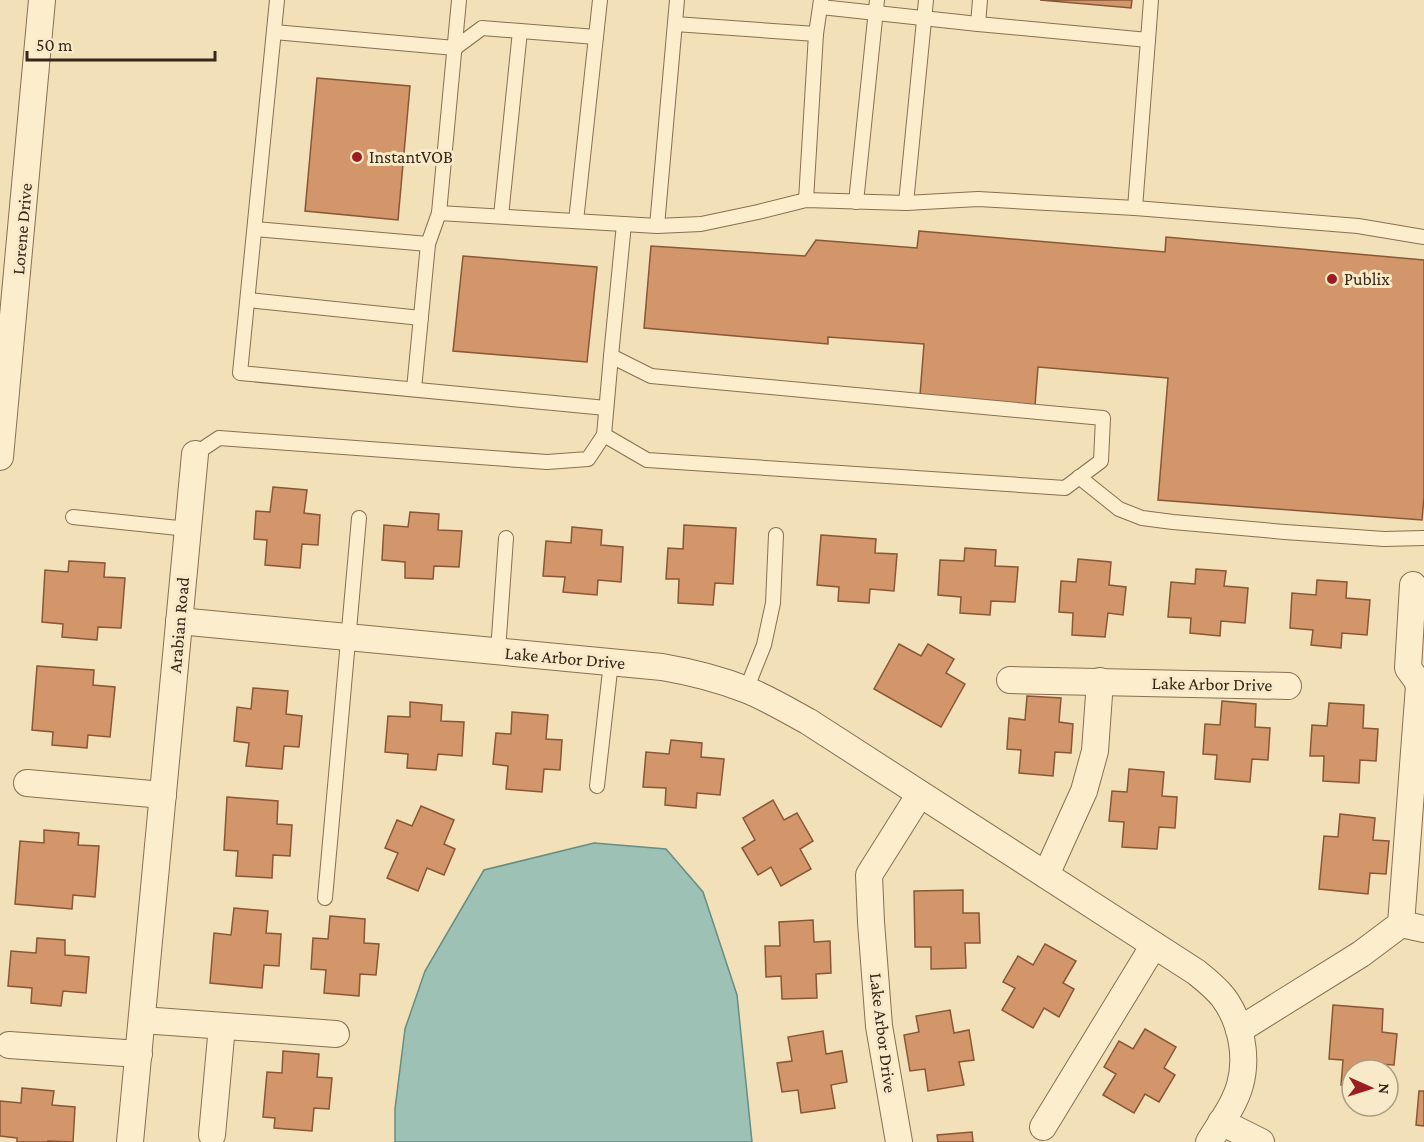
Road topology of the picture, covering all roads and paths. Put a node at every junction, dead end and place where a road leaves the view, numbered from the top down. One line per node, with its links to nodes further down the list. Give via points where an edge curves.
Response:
1 (42, 0): 39 (street, Lorene Drive)
2 (277, 0): 15 (lane)
3 (459, 0): 19 (lane)
4 (600, 0): 17 (lane)
5 (677, 0): 12 (lane)
6 (926, 0): 11 (lane)
7 (980, 0): 13 (lane)
8 (1151, 0): 18 (lane)
9 (821, 3): 10 (lane); 16 (lane)
10 (876, 6): 11 (lane); 21 (lane)
11 (924, 18): 13 (lane); 22 (lane)
12 (675, 24): 16 (lane); 28 (lane)
13 (978, 24): 18 (lane)
14 (520, 31): 17 (lane); 19 (lane, via 482,28); 25 (lane)
15 (274, 32): 19 (lane); 29 (lane)
16 (816, 34): 20 (lane)
17 (596, 37): 26 (lane)
18 (1148, 40): 23 (lane)
19 (455, 48): 24 (lane)
20 (806, 200): 21 (lane); 28 (lane, via 701,224)
21 (856, 201): 22 (lane)
22 (906, 203): 23 (lane, via 978,199)
23 (1135, 208): 30 (lane, via 1358,226)
24 (439, 213): 25 (lane); 31 (lane)
25 (501, 216): 26 (lane)
26 (576, 221): 27 (lane)
27 (624, 224): 28 (lane); 34 (lane)
28 (657, 226)
29 (255, 229): 31 (lane); 32 (lane)
30 (1424, 237)
31 (428, 244): 33 (lane)
32 (248, 300): 33 (lane); 35 (lane, via 240,373)
33 (421, 318): 35 (lane)
34 (610, 356): 36 (lane); 40 (lane, via 651,376 1103,417 1101,461)
35 (414, 389): 36 (lane)
36 (606, 408): 37 (lane)
37 (604, 435): 38 (lane, via 588,459 547,462 219,438); 40 (lane, via 647,460 1065,488)
38 (195, 454): 43 (street, Arabian Road)
39 (0, 457)
40 (1079, 477): 46 (lane, via 1119,509 1142,518 1285,532)
41 (73, 517): 43 (lane)
42 (359, 518): 49 (lane)
43 (188, 529): 48 (street, Arabian Road)
44 (776, 535): 56 (lane, via 773,603 764,645)
45 (506, 538): 50 (lane)
46 (1424, 538)
47 (1413, 585): 54 (street, via 1408,668)
48 (179, 621): 49 (street, Lake Arbor Drive); 60 (street, Arabian Road)
49 (348, 637): 50 (street, Lake Arbor Drive); 62 (lane)
50 (498, 651): 51 (street, Lake Arbor Drive)
51 (611, 662): 56 (street, Lake Arbor Drive, via 696,674); 58 (lane)
52 (1010, 680): 53 (street, Lake Arbor Drive)
53 (1100, 681): 55 (street, Lake Arbor Drive); 61 (street, via 1095,751 1084,791)
54 (1421, 685): 63 (street)
55 (1288, 686)
56 (746, 690): 59 (street, Lake Arbor Drive, via 809,722)
57 (27, 783): 60 (street)
58 (597, 786)
59 (920, 794): 61 (street, Lake Arbor Drive); 75 (street, Lake Arbor Drive, via 869,875 879,1026)
60 (163, 795): 65 (street, Arabian Road)
61 (1046, 875): 64 (street, Lake Arbor Drive)
62 (325, 898)
63 (1412, 927): 67 (street)
64 (1154, 945): 67 (street, Lake Arbor Drive, via 1211,984 1233,1013); 71 (street)
65 (142, 1020): 66 (street); 70 (street, Arabian Road)
66 (222, 1026): 68 (street); 73 (street)
67 (1239, 1030): 72 (street, Lake Arbor Drive, via 1243,1048 1240,1085)
68 (336, 1034)
69 (9, 1045): 70 (street)
70 (139, 1054): 74 (street, Arabian Road)
71 (1043, 1127)
72 (1215, 1132): 76 (street, Lake Arbor Drive)
73 (212, 1135)
74 (130, 1142)
75 (899, 1142)
76 (1261, 1142)

